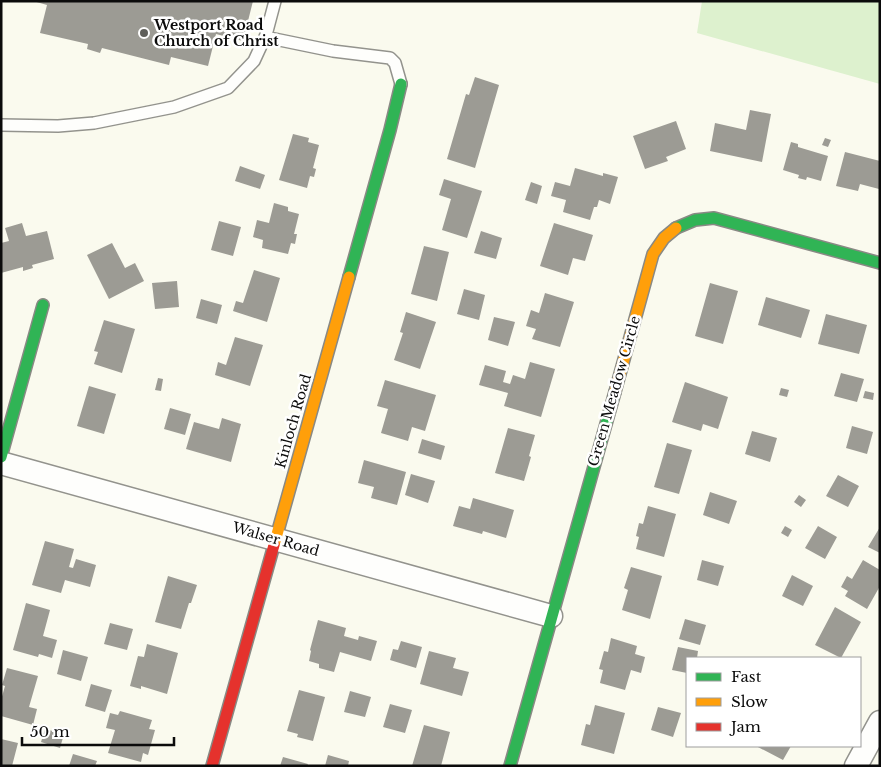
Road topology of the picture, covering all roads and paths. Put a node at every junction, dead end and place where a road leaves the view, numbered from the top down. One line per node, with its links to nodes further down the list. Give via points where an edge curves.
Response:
1 (275, 1): 2 (lane)
2 (265, 37): 3 (lane, via 333,51 390,58); 4 (lane, via 254,61 228,88 174,107 94,123)
3 (400, 84): 9 (street, Kinloch Road, via 390,130)
4 (1, 125)
5 (880, 263): 10 (street, Green Meadow Circle, via 714,218 695,220 668,233 653,254)
6 (43, 306): 7 (street)
7 (1, 457)
8 (1, 463): 9 (street, Walser Road)
9 (275, 540): 10 (street, Walser Road); 12 (street, Kinloch Road)
10 (551, 616): 13 (street, Green Meadow Circle)
11 (880, 722): 14 (street)
12 (212, 766)
13 (510, 766)
14 (856, 766)

